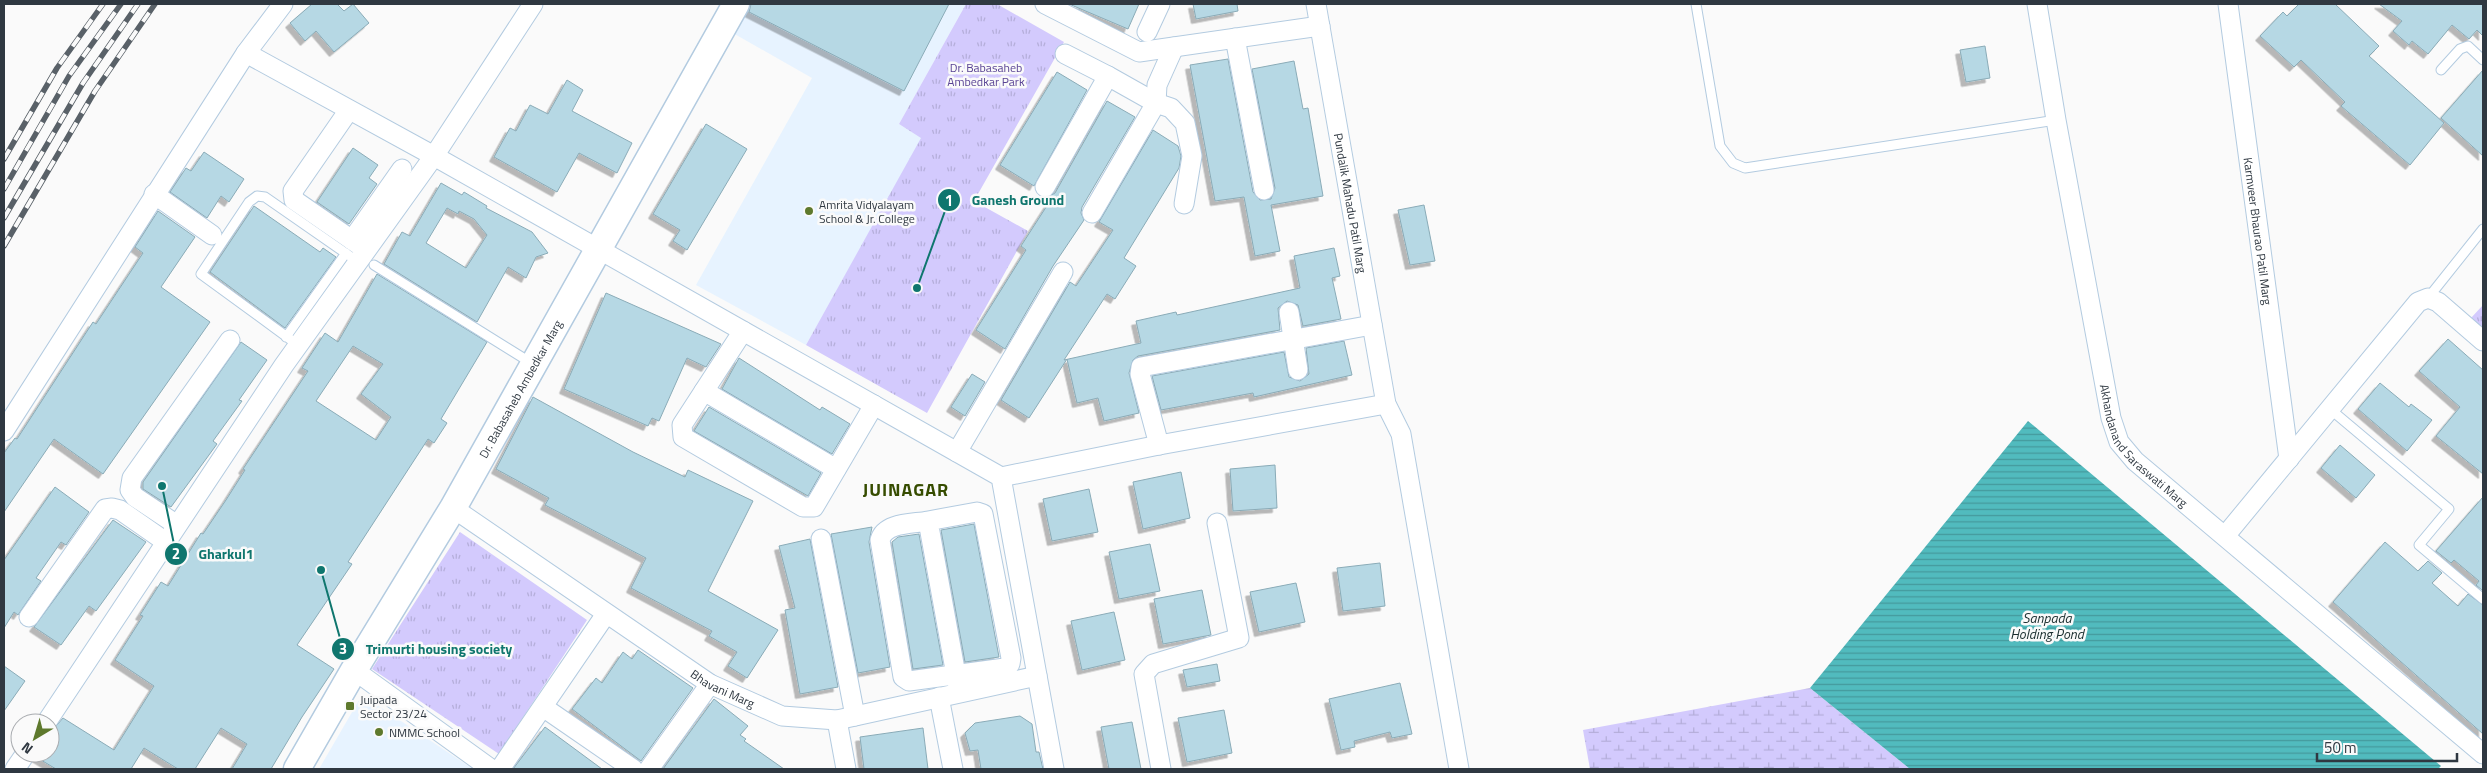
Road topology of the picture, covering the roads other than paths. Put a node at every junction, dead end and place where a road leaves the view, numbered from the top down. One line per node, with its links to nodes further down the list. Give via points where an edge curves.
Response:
1 (283, 4): 14 (street)
2 (533, 4): 22 (street)
3 (736, 4): 31 (main road, Dr. Babasaheb Ambedkar Marg)
4 (1045, 4): 13 (street, via 1139,52)
5 (1160, 4): 11 (street)
6 (1316, 4): 10 (street, Pundalik Mahadu Patil Marg)
7 (1696, 4): 21 (lane, via 1720,146 1733,163 1745,168)
8 (2037, 4): 21 (street, Akhandanand Saraswati Marg)
9 (2228, 4): 51 (street, Karmveer Bhaurao Patil Marg)
10 (1320, 26): 12 (street); 36 (street, Pundalik Mahadu Patil Marg)
11 (1148, 32)
12 (1235, 38): 13 (street); 25 (street)
13 (1174, 47): 19 (street, via 1157,85)
14 (246, 53): 20 (street); 26 (street)
15 (1065, 54): 18 (street)
16 (2483, 60): 17 (lane, via 2468,46 2460,48)
17 (2441, 70)
18 (1108, 76): 19 (street); 24 (street)
19 (1156, 103): 27 (street, via 1171,108 1185,122 1192,156); 28 (street)
20 (349, 110): 22 (street); 32 (street, via 292,195)
21 (2056, 120): 58 (street, Akhandanand Saraswati Marg, via 2111,418 2119,442 2135,461)
22 (434, 156): 31 (street); 32 (street)
23 (402, 170): 32 (street)
24 (1045, 187)
25 (1264, 190)
26 (157, 196): 30 (street); 48 (street)
27 (1184, 204)
28 (1092, 213)
29 (2483, 229): 34 (lane)
30 (212, 234)
31 (596, 250): 37 (street); 42 (main road, Dr. Babasaheb Ambedkar Marg)
32 (359, 254): 40 (street); 40 (lane, via 265,197 257,196 248,202 201,274); 42 (lane)
33 (1063, 272): 50 (street)
34 (2428, 298): 41 (street, via 2438,302); 47 (street, via 2418,302)
35 (1289, 312): 38 (street)
36 (1372, 324): 38 (street); 45 (street, Pundalik Mahadu Patil Marg)
37 (742, 331): 44 (street); 46 (street)
38 (1293, 339): 43 (street); 49 (street, via 1141,367 1140,374)
39 (230, 340): 57 (street, via 132,478 130,490 135,497)
40 (292, 341): 57 (street)
41 (2483, 341)
42 (533, 364): 54 (main road, Dr. Babasaheb Ambedkar Marg)
43 (1298, 370)
44 (704, 391): 52 (street); 52 (street, via 682,426 683,437 803,507 814,507)
45 (1386, 404): 49 (street); 82 (street, Pundalik Mahadu Patil Marg, via 1401,434)
46 (874, 405): 50 (street); 52 (street)
47 (2330, 409): 51 (street); 61 (lane, via 2449,509 2419,545)
48 (4, 431)
49 (1159, 444): 53 (street)
50 (958, 452): 53 (street)
51 (2289, 458): 58 (street)
52 (836, 470)
53 (1001, 477): 65 (street)
54 (453, 508): 62 (street, Bhavani Marg); 64 (main road, Dr. Babasaheb Ambedkar Marg)
55 (928, 521): 67 (street); 67 (street, via 891,527 880,540 903,677 909,682); 67 (street, via 977,512 983,514 1011,658 1005,668)
56 (1217, 523): 81 (street, via 1240,638 1153,664 1144,674)
57 (177, 525): 60 (street)
58 (2225, 536): 72 (street, Akhandanand Saraswati Marg)
59 (821, 539): 71 (street)
60 (166, 542): 63 (street, via 120,510 105,509); 70 (street)
61 (2483, 599)
62 (606, 614): 66 (street, Bhavani Marg); 69 (street)
63 (29, 617)
64 (354, 670): 73 (main road, Dr. Babasaheb Ambedkar Marg); 74 (street)
65 (1037, 676): 67 (street, Bhavani Marg); 80 (street)
66 (710, 684): 71 (street, Bhavani Marg, via 782,716); 77 (street)
67 (958, 684): 68 (street, Bhavani Marg)
68 (939, 697): 71 (street, Bhavani Marg); 79 (street)
69 (543, 707): 75 (street); 76 (street)
70 (53, 713)
71 (846, 718): 78 (street)
72 (2483, 754)
73 (297, 769)
74 (491, 769)
75 (500, 769)
76 (633, 769)
77 (649, 769)
78 (846, 769)
79 (953, 769)
80 (1054, 769)
81 (1161, 769)
82 (1459, 769)

